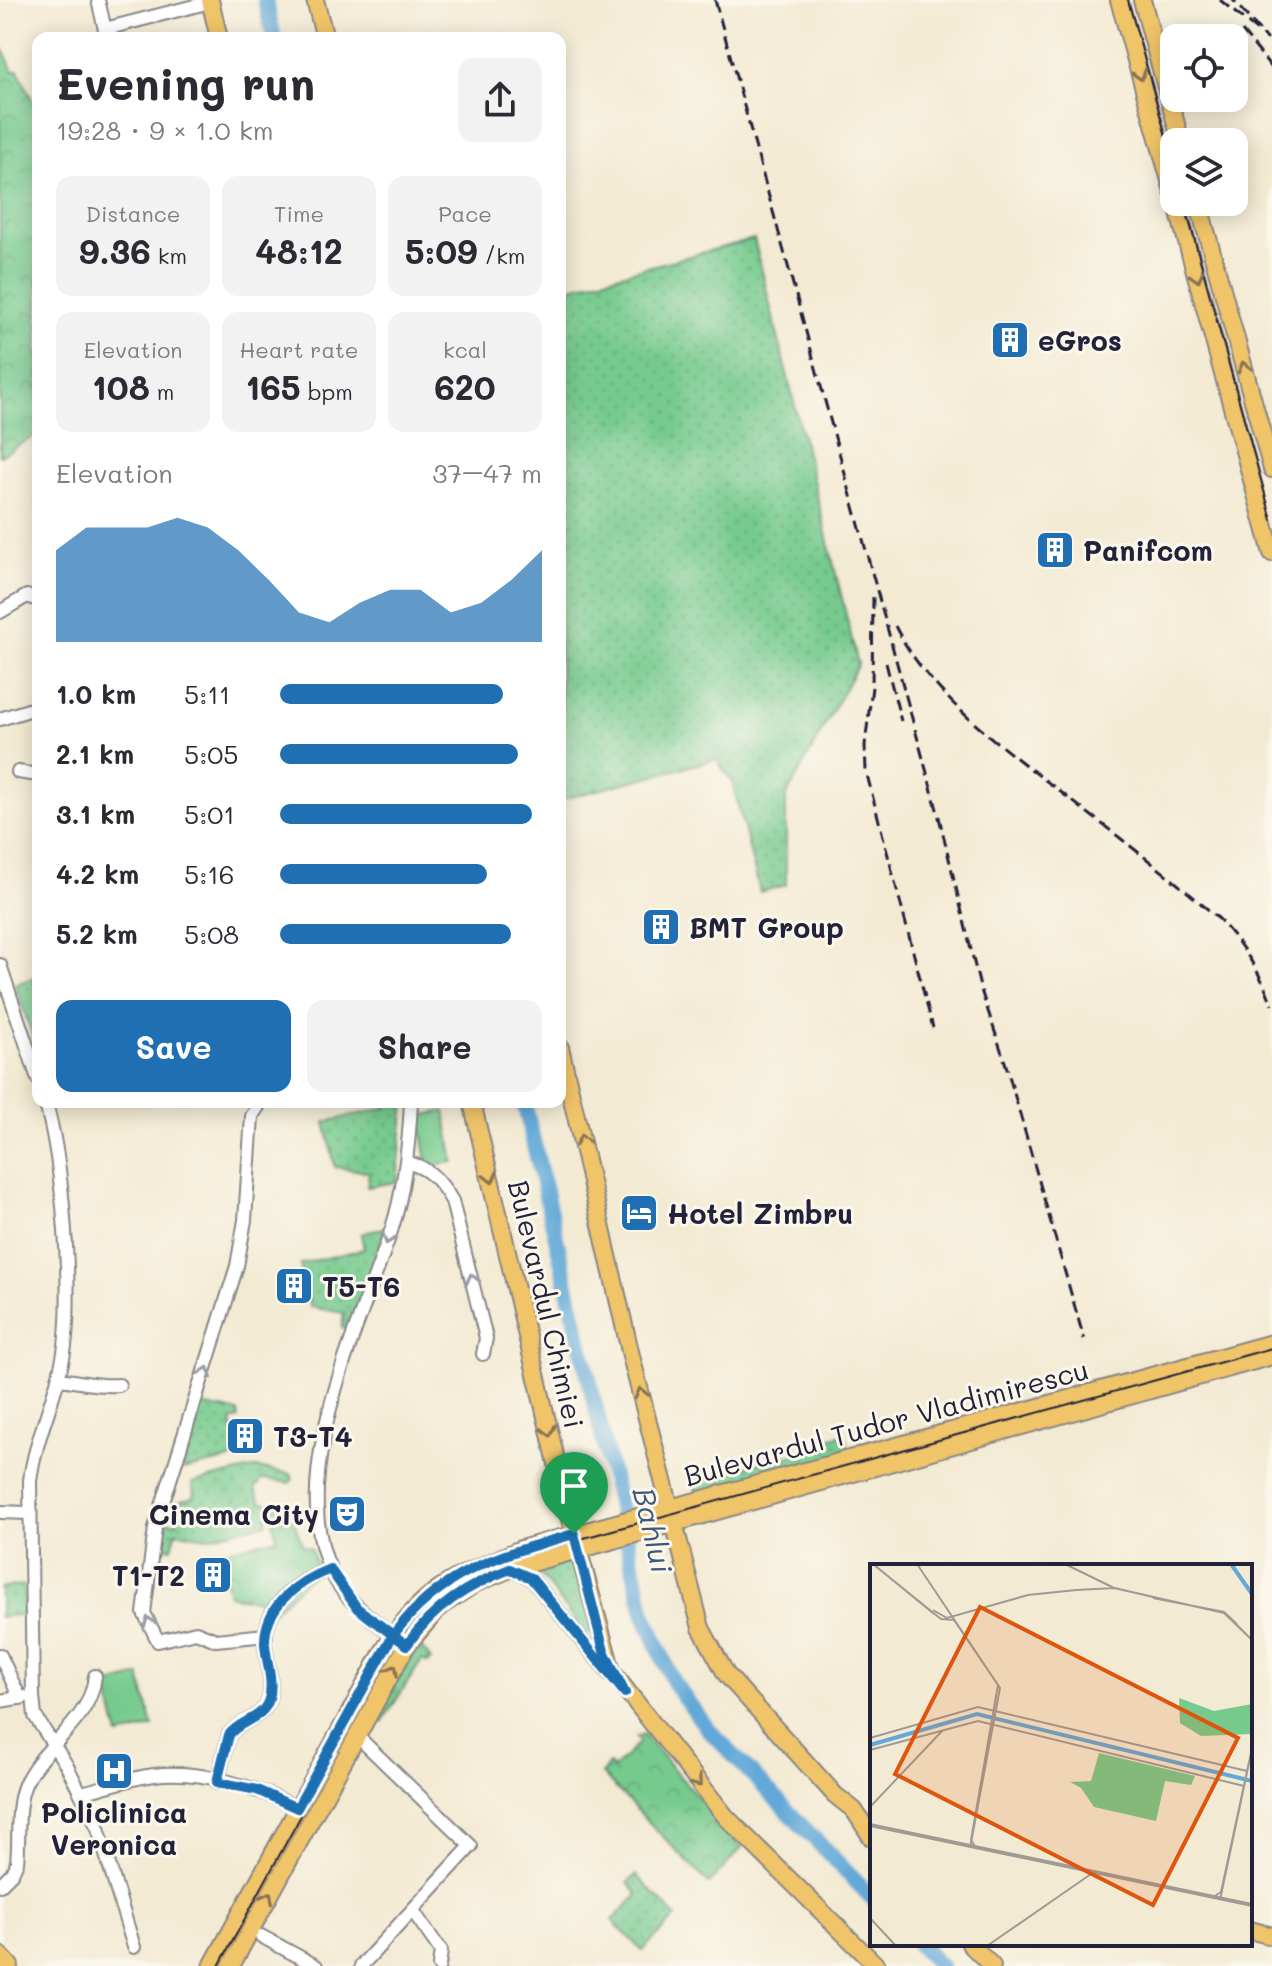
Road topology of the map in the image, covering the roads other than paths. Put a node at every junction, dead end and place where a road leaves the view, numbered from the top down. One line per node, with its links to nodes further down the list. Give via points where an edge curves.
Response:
1 (98, 0): 6 (street)
2 (315, 0): 9 (main road)
3 (1119, 0): 11 (main road, one-way to 11)
4 (1142, 0): 10 (main road)
5 (205, 3): 7 (street); 8 (main road)
6 (106, 32)
7 (109, 32)
8 (217, 32)
9 (323, 32)
10 (1177, 128)
11 (1160, 145)
12 (1180, 216): 15 (main road, one-way to 15)
13 (1202, 216): 14 (main road, one-way to 13)
14 (1272, 469)
15 (1271, 541)
16 (32, 598): 17 (street)
17 (0, 612)
18 (32, 709): 19 (street)
19 (0, 719)
20 (18, 772): 21 (street)
21 (32, 774)
22 (0, 965): 23 (street)
23 (32, 1061)
24 (566, 1073): 37 (main road, one-way to 24, via 632,1360)
25 (46, 1108): 33 (street, via 56,1147 65,1277 64,1355)
26 (257, 1108): 41 (street, one-way to 26, via 216,1640 196,1632 158,1641 144,1613 159,1511 237,1266 252,1116)
27 (411, 1108): 29 (street)
28 (473, 1108): 38 (main road, Bulevardul Chimiei, one-way to 38)
29 (406, 1163): 31 (street, one-way to 29, via 486,1338 452,1201 421,1166); 39 (street, one-way to 39, via 393,1227 341,1368 317,1473 315,1505)
30 (1272, 1343): 37 (main road, Bulevardul Tudor Vladimirescu)
31 (483, 1354)
32 (1272, 1356): 37 (main road, Bulevardul Tudor Vladimirescu)
33 (58, 1379): 34 (street); 36 (street, via 33,1453)
34 (119, 1385)
35 (0, 1512): 36 (street)
36 (28, 1513): 46 (street)
37 (674, 1515): 38 (main road, Bulevardul Tudor Vladimirescu, via 594,1538); 53 (main road, via 701,1628 716,1660)
38 (574, 1534): 40 (main road, Bulevardul Tudor Vladimirescu); 42 (main road, Bulevardul Tudor Vladimirescu, via 456,1576 421,1603); 45 (main road, Bulevardul Chimiei, via 604,1651)
39 (330, 1569): 41 (street, via 288,1591); 42 (street, via 357,1608)
40 (510, 1569): 42 (main road, Bulevardul Tudor Vladimirescu, via 476,1583); 45 (street, via 531,1578)
41 (266, 1635): 50 (street, via 269,1700 258,1715 229,1735)
42 (400, 1640): 48 (main road, Bulevardul Tudor Vladimirescu, one-way to 42); 52 (main road, Bulevardul Tudor Vladimirescu)
43 (0, 1655): 46 (street)
44 (95, 1676): 49 (street, via 88,1704)
45 (625, 1693): 70 (main road, Bulevardul Chimiei, one-way to 70, via 726,1817)
46 (26, 1697): 47 (street); 49 (street)
47 (0, 1701)
48 (356, 1735): 57 (street, via 471,1846); 66 (main road, Bulevardul Tudor Vladimirescu, one-way to 48)
49 (48, 1751): 51 (street); 56 (street, via 24,1785 17,1862)
50 (217, 1782): 51 (street, via 155,1775); 52 (street, via 257,1790)
51 (82, 1793): 62 (street)
52 (297, 1808): 65 (main road, Bulevardul Tudor Vladimirescu)
53 (854, 1810): 54 (main road); 55 (main road)
54 (870, 1819)
55 (870, 1835)
56 (0, 1885)
57 (413, 1911): 68 (street); 69 (street, via 441,1951)
58 (1252, 1931): 60 (main road)
59 (261, 1936): 67 (street)
60 (1272, 1936)
61 (972, 1946): 71 (main road)
62 (134, 1947)
63 (0, 1955): 64 (main road)
64 (10, 1966)
65 (212, 1966)
66 (231, 1966)
67 (316, 1966)
68 (361, 1966)
69 (439, 1966)
70 (877, 1966)
71 (992, 1966)

